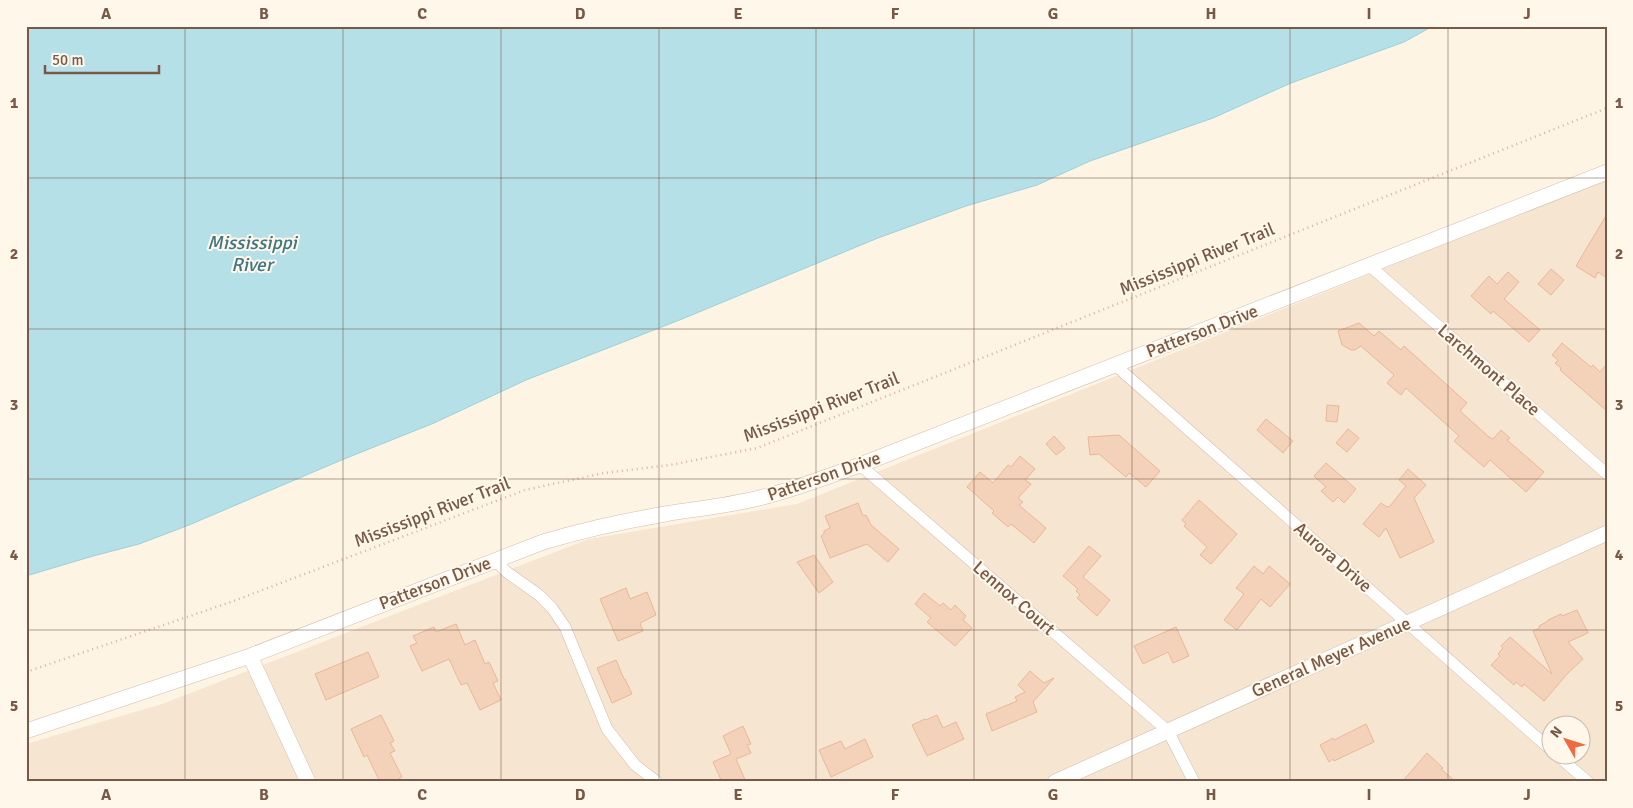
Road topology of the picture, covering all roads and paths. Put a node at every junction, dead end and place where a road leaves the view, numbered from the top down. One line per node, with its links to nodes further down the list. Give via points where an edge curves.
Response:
1 (1607, 108): 11 (path, Mississippi River Trail, via 758,448 670,465 604,473 525,490 231,602)
2 (1607, 172): 3 (street, Patterson Drive)
3 (1370, 266): 4 (street, Patterson Drive); 6 (street, Larchmont Place)
4 (1115, 365): 5 (street, Patterson Drive); 9 (street, Aurora Drive)
5 (860, 465): 8 (street, Patterson Drive, via 784,492 576,532); 12 (street, Lennox Court)
6 (1607, 474)
7 (1607, 533): 9 (street, General Meyer Avenue)
8 (494, 560): 10 (street, Patterson Drive); 17 (street, via 552,608 565,627 607,729 635,765)
9 (1407, 622): 12 (street, General Meyer Avenue); 14 (street, Aurora Drive)
10 (250, 656): 13 (street, Patterson Drive); 16 (street)
11 (26, 672)
12 (1168, 731): 18 (street, General Meyer Avenue); 19 (street)
13 (26, 732)
14 (1540, 740)
15 (1570, 766): 20 (street)
16 (308, 782)
17 (657, 782)
18 (1055, 782)
19 (1194, 782)
20 (1588, 782)

